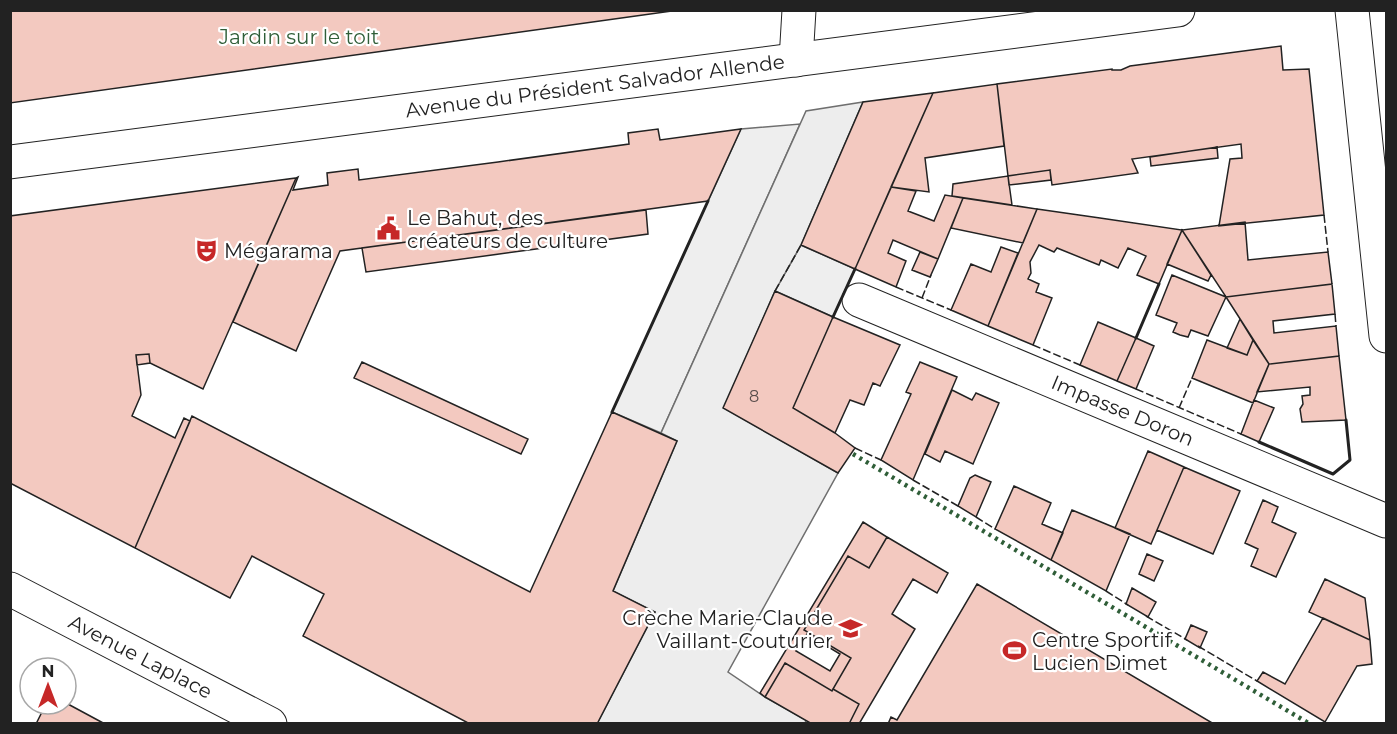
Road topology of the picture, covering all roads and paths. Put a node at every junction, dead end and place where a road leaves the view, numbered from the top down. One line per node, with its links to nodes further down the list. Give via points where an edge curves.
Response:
1 (799, 10): 4 (main road)
2 (1178, 10): 4 (main road, Avenue du Président Salvador Allende)
3 (1352, 10): 7 (main road)
4 (796, 60): 5 (main road, Avenue du Président Salvador Allende)
5 (10, 162)
6 (859, 300): 8 (main road, Impasse Doron)
7 (1386, 336)
8 (1386, 520)
9 (10, 589): 10 (main road, Avenue Laplace)
10 (270, 723)

